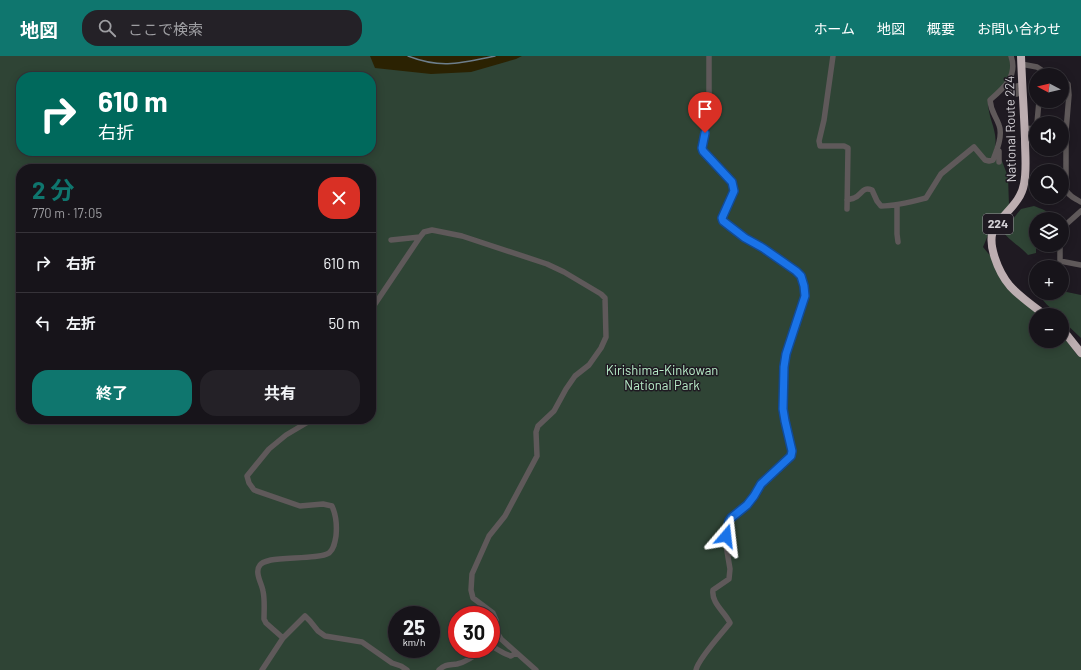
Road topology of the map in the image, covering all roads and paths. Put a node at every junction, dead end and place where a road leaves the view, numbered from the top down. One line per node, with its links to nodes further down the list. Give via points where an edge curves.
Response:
1 (709, 56): 37 (street, via 709,109 702,148 706,156 732,182 734,191 723,221 801,276 805,296 784,367 783,409 791,456 761,484 747,505 729,521 726,536 729,579 713,590 712,594 730,623 696,666)
2 (833, 56): 13 (street, via 819,141 820,146 848,148)
3 (1011, 56): 10 (street, via 1010,81 990,100 990,109 1000,130)
4 (1021, 60): 5 (street); 6 (highway, National Route 224 / 224)
5 (1039, 68)
6 (1023, 84): 7 (street, via 1017,86 1017,94); 8 (highway, National Route 224 / 224)
7 (1009, 92)
8 (1024, 128): 9 (street); 25 (highway, National Route 224 / 224, via 1024,185 1017,201 995,226 991,240 995,258 1006,280)
9 (1029, 128)
10 (997, 150): 12 (street); 15 (street, via 990,161 985,160 974,147 941,174 926,198)
11 (1065, 156): 14 (street, via 1066,190)
12 (999, 162)
13 (847, 200): 15 (street, via 868,189 872,190 882,206); 16 (street)
14 (1081, 202)
15 (896, 206): 21 (street)
16 (847, 210)
17 (1081, 211): 18 (street)
18 (1069, 222)
19 (420, 237): 20 (street); 24 (street); 31 (street, via 424,232 432,230 476,240 564,272 605,298 606,337 601,348 589,365 575,376 554,411 538,426 537,456 505,516 489,536 472,574 473,598 493,613 500,640)
20 (391, 240)
21 (898, 242)
22 (1060, 252): 23 (street, via 1060,260)
23 (1081, 265)
24 (376, 303)
25 (1036, 308)
26 (1069, 338): 27 (highway)
27 (1081, 353)
28 (305, 424): 29 (street, via 269,449 247,476 254,490 300,506 332,506 335,513 336,539 329,553 277,558 260,564 258,570 263,590 264,619)
29 (283, 638): 33 (street); 34 (street, via 305,616 325,636 362,642)
30 (500, 651): 31 (street, via 510,656)
31 (516, 653): 36 (street)
32 (470, 658): 35 (street, via 457,664 448,664)
33 (262, 670)
34 (407, 670)
35 (439, 670)
36 (536, 670)
37 (696, 670)

